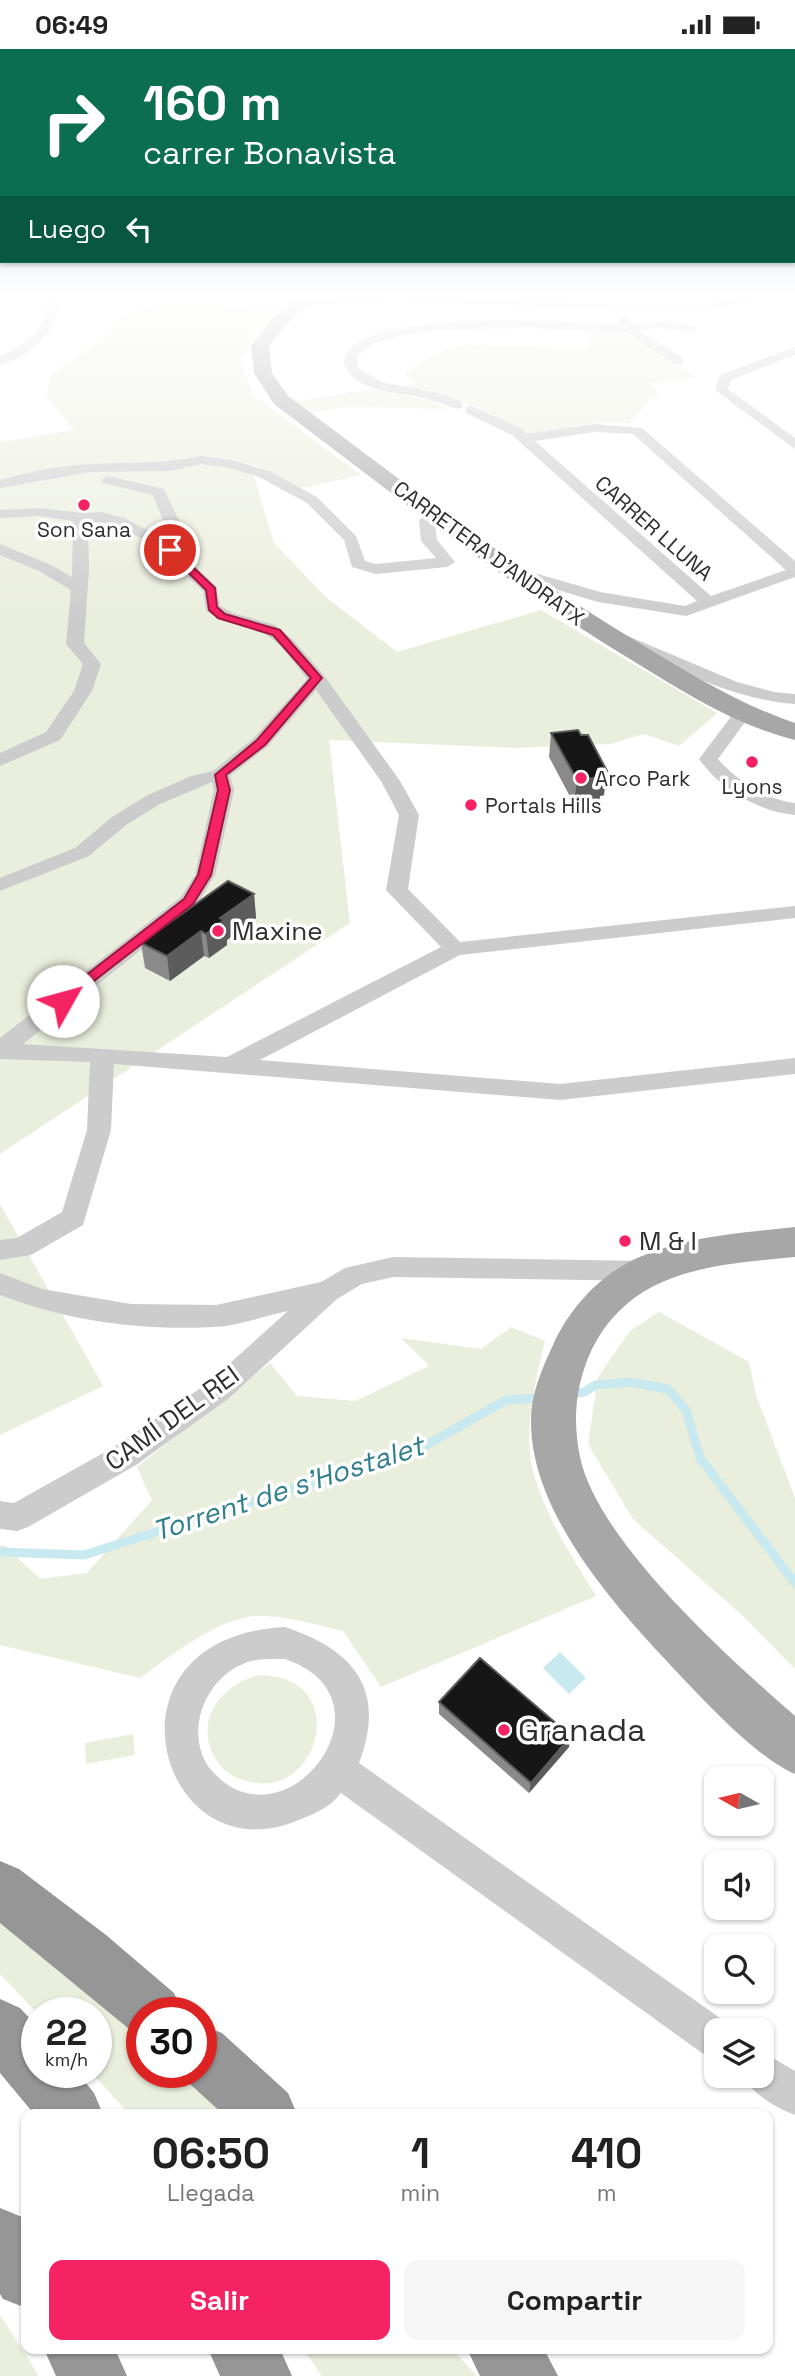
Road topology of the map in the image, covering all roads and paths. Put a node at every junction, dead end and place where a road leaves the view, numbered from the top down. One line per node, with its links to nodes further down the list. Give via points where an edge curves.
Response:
1 (287, 405): 9 (main road, CARRETERA D'ANDRATX)
2 (457, 405): 4 (street, CARRER LLUNA)
3 (741, 405): 5 (street)
4 (525, 439): 14 (street, via 606,427 637,431); 16 (street, CARRER LLUNA)
5 (795, 445)
6 (61, 472): 7 (street); 9 (street, via 171,467 201,460 242,467 312,500 351,539 358,564 376,569 447,562 429,541 427,520); 12 (street, via 159,492 172,523)
7 (0, 484)
8 (0, 514): 10 (street, via 39,512)
9 (435, 515): 13 (main road, CARRETERA D'ANDRATX)
10 (83, 519): 12 (street, via 102,517 135,529); 15 (street)
11 (0, 549): 15 (street)
12 (170, 550): 18 (street, via 211,590 212,608 222,616 276,633)
13 (507, 570): 16 (street, via 654,608 686,611); 17 (main road, CARRETERA D'ANDRATX)
14 (795, 570): 16 (street)
15 (79, 588): 22 (street, via 75,644 92,664 83,691 52,736)
16 (709, 603)
17 (590, 626): 19 (street, via 746,690); 20 (main road, CARRETERA D'ANDRATX)
18 (317, 678): 24 (street, via 261,742); 28 (street, via 410,815 397,890)
19 (795, 699)
20 (745, 715): 21 (main road, CARRETERA D'ANDRATX); 23 (street, via 708,759)
21 (795, 732)
22 (0, 760)
23 (715, 769): 25 (street, via 771,805)
24 (220, 775): 26 (street, via 153,800 82,852); 29 (street, via 224,790 205,875 189,901)
25 (795, 810)
26 (0, 885)
27 (795, 912): 28 (street)
28 (455, 949): 31 (street)
29 (0, 1051): 30 (street)
30 (102, 1055): 31 (street); 34 (street, via 99,1130 74,1218 22,1248)
31 (231, 1065): 32 (street, via 560,1092)
32 (795, 1066)
33 (795, 1242): 35 (main road, via 690,1255)
34 (0, 1250)
35 (646, 1271): 37 (street, via 393,1266 355,1275); 39 (main road, via 598,1309 564,1360 553,1397 555,1438 568,1491 595,1541 638,1595 693,1654)
36 (0, 1283): 37 (street, via 39,1299 131,1315 216,1316)
37 (328, 1291): 38 (street, CAMÍ DEL REI, via 218,1391 125,1456 18,1517)
38 (0, 1515)
39 (795, 1749)
40 (339, 1770): 40 (street, via 351,1744 349,1697 332,1667 311,1652 285,1643 258,1644 232,1652 208,1668 191,1690 181,1717 181,1745 190,1772 208,1794 233,1808 263,1812 292,1807 319,1792); 44 (street)
41 (0, 1888): 42 (highway)
42 (135, 1997)
43 (0, 2028): 45 (highway)
44 (704, 2030)
45 (21, 2052)
46 (217, 2069): 51 (highway)
47 (774, 2080): 49 (street)
48 (51, 2088): 50 (highway)
49 (795, 2095)
50 (69, 2109)
51 (262, 2109)
52 (0, 2239): 53 (highway)
53 (21, 2269)
54 (80, 2354): 57 (highway)
55 (244, 2354): 58 (highway)
56 (505, 2354): 59 (highway)
57 (94, 2376)
58 (259, 2376)
59 (525, 2376)

